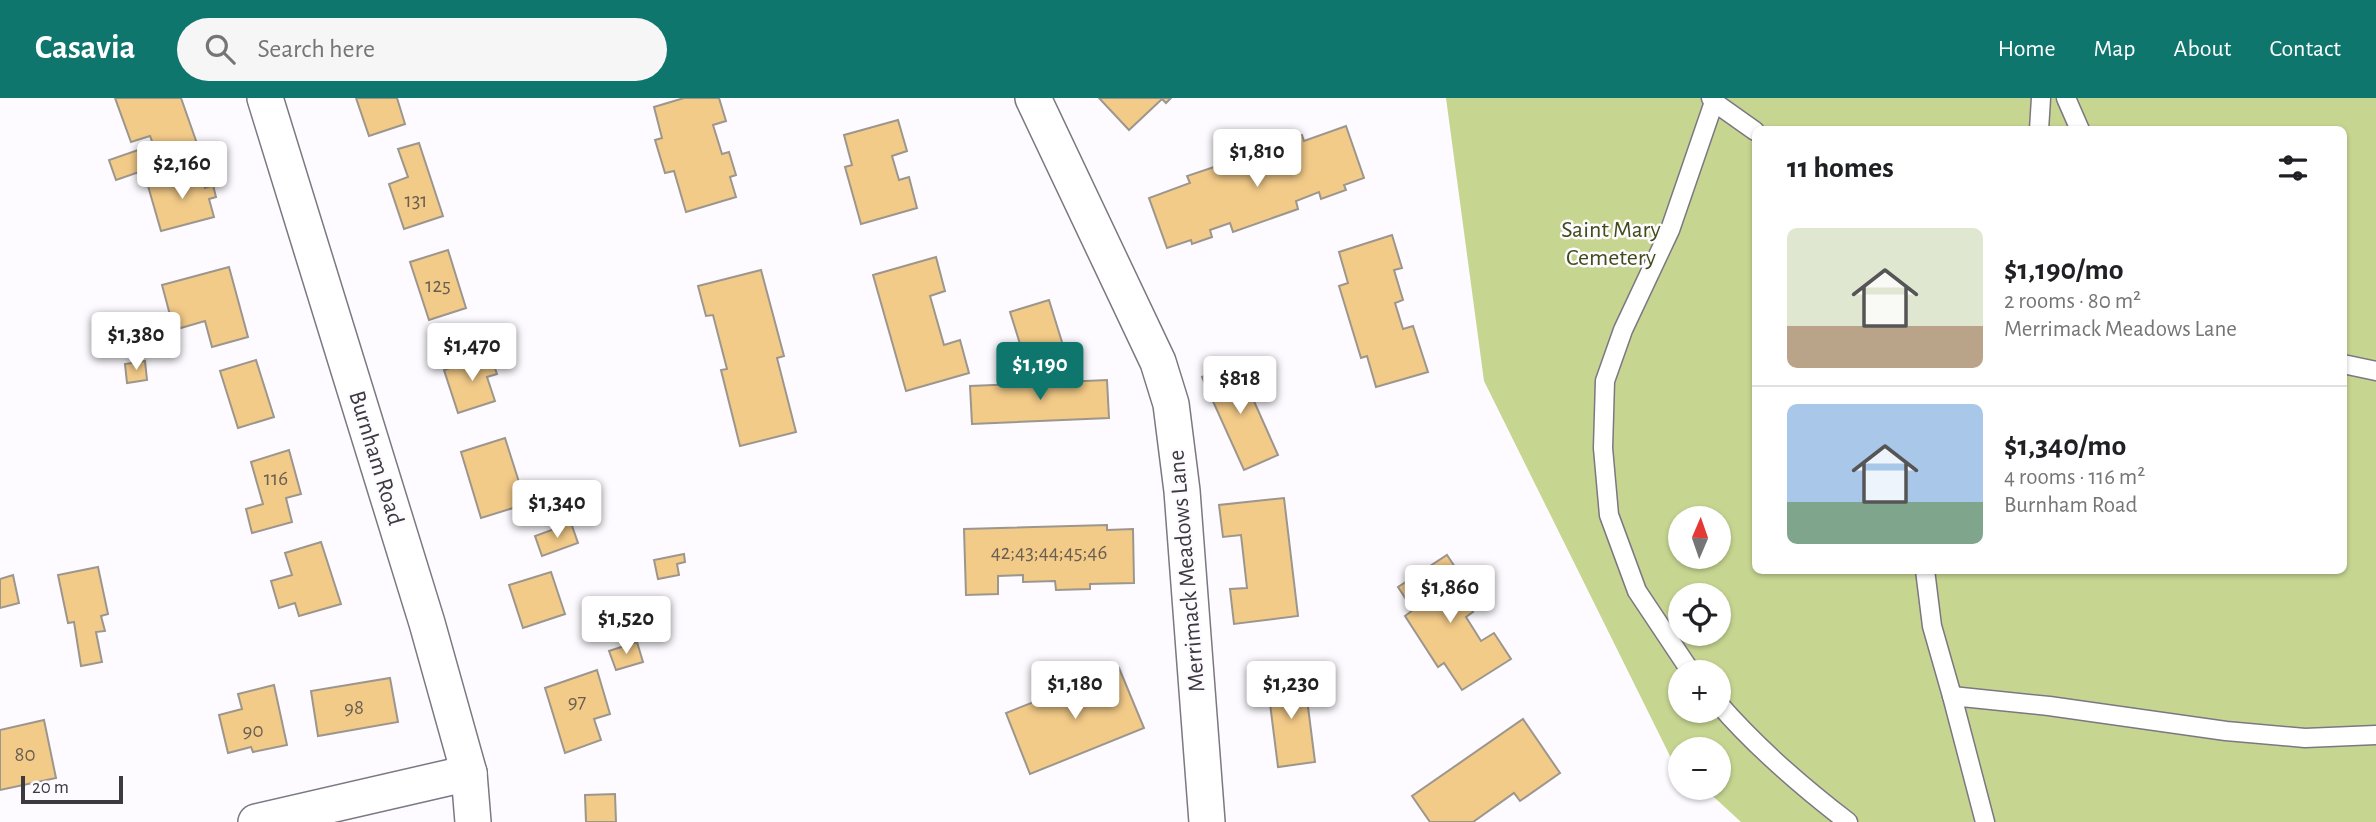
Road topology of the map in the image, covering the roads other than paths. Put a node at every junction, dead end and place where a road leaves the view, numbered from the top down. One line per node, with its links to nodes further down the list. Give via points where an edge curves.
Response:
1 (265, 98): 16 (street, Burnham Road)
2 (1033, 98): 19 (street, Merrimack Meadows Lane, via 1158,362 1171,404)
3 (2041, 98): 6 (lane)
4 (2066, 98): 7 (lane)
5 (1713, 100): 8 (lane); 12 (lane, via 1670,230 1623,330 1605,382 1603,448 1609,515 1637,591)
6 (2039, 126)
7 (2078, 126)
8 (1752, 129)
9 (2347, 365): 10 (lane)
10 (2376, 371)
11 (1926, 574): 13 (lane, via 1932,626)
12 (1683, 660)
13 (1952, 696): 15 (lane, via 2292,737); 21 (lane)
14 (1731, 718): 20 (lane, via 1803,788)
15 (2376, 735)
16 (469, 774): 17 (street); 18 (street, Burnham Road)
17 (256, 822)
18 (473, 822)
19 (1207, 822)
20 (1848, 822)
21 (1985, 822)

